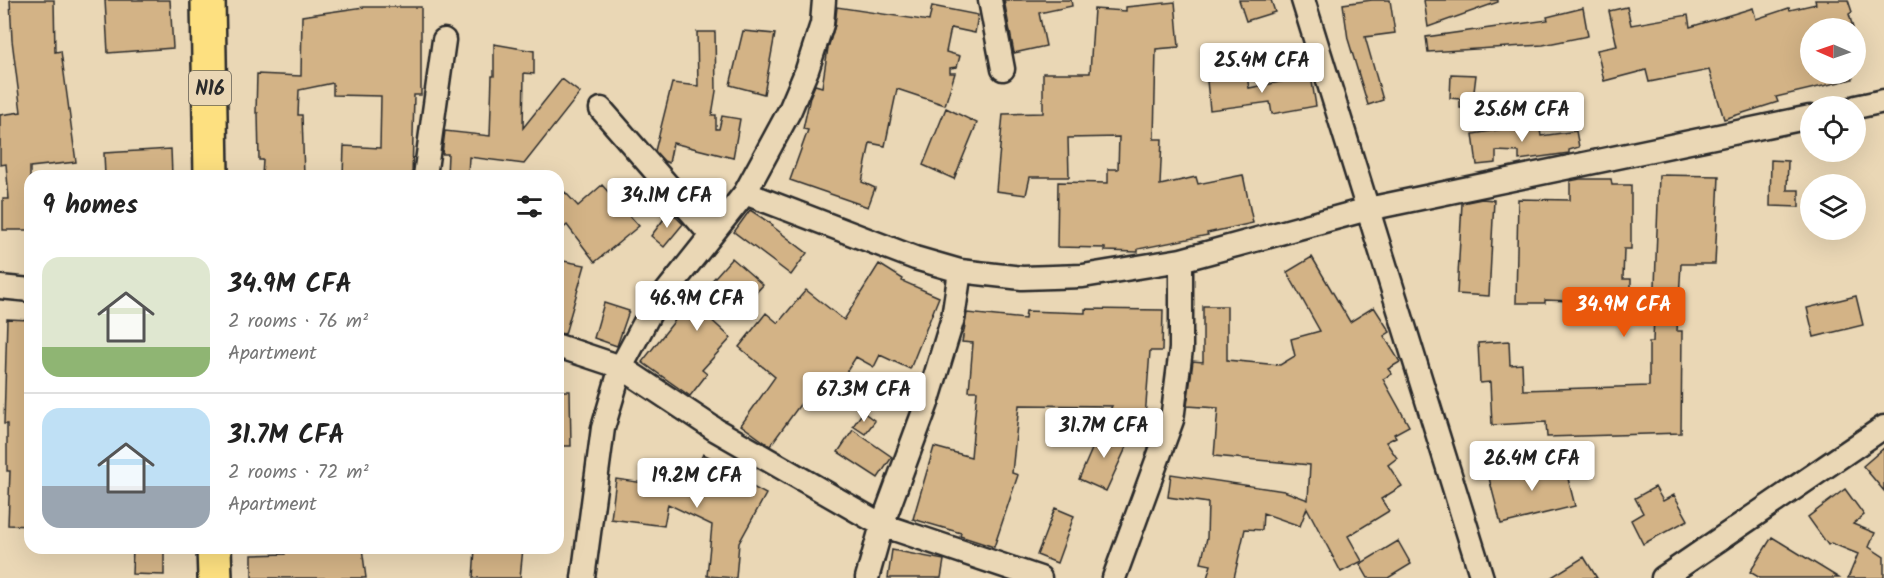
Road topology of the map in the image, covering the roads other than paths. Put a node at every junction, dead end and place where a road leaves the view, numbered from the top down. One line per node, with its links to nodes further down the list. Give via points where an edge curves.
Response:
1 (208, 0): 11 (highway, N16)
2 (824, 0): 13 (street, via 822,24 807,70 790,110)
3 (990, 0): 6 (street)
4 (1303, 0): 14 (street)
5 (444, 40): 12 (street)
6 (1003, 69)
7 (1884, 101): 8 (street)
8 (1866, 105)
9 (601, 109): 15 (street)
10 (1800, 119): 14 (street)
11 (211, 170)
12 (426, 170)
13 (744, 193): 15 (street); 17 (street)
14 (1368, 209): 16 (street); 30 (street)
15 (711, 234): 21 (street, via 651,311)
16 (1180, 260): 17 (street, via 1083,276 1022,278); 29 (street, via 1181,349 1172,420)
17 (960, 271): 23 (street, via 953,318 931,393)
18 (0, 288): 19 (street)
19 (24, 290)
20 (564, 348): 21 (street)
21 (621, 367): 23 (street, via 716,430); 26 (street, via 603,428)
22 (1884, 427): 31 (street)
23 (882, 525): 27 (street); 28 (street)
24 (214, 554): 25 (highway)
25 (215, 578)
26 (583, 578)
27 (867, 578)
28 (1040, 578)
29 (1114, 578)
30 (1482, 578)
31 (1663, 578)

